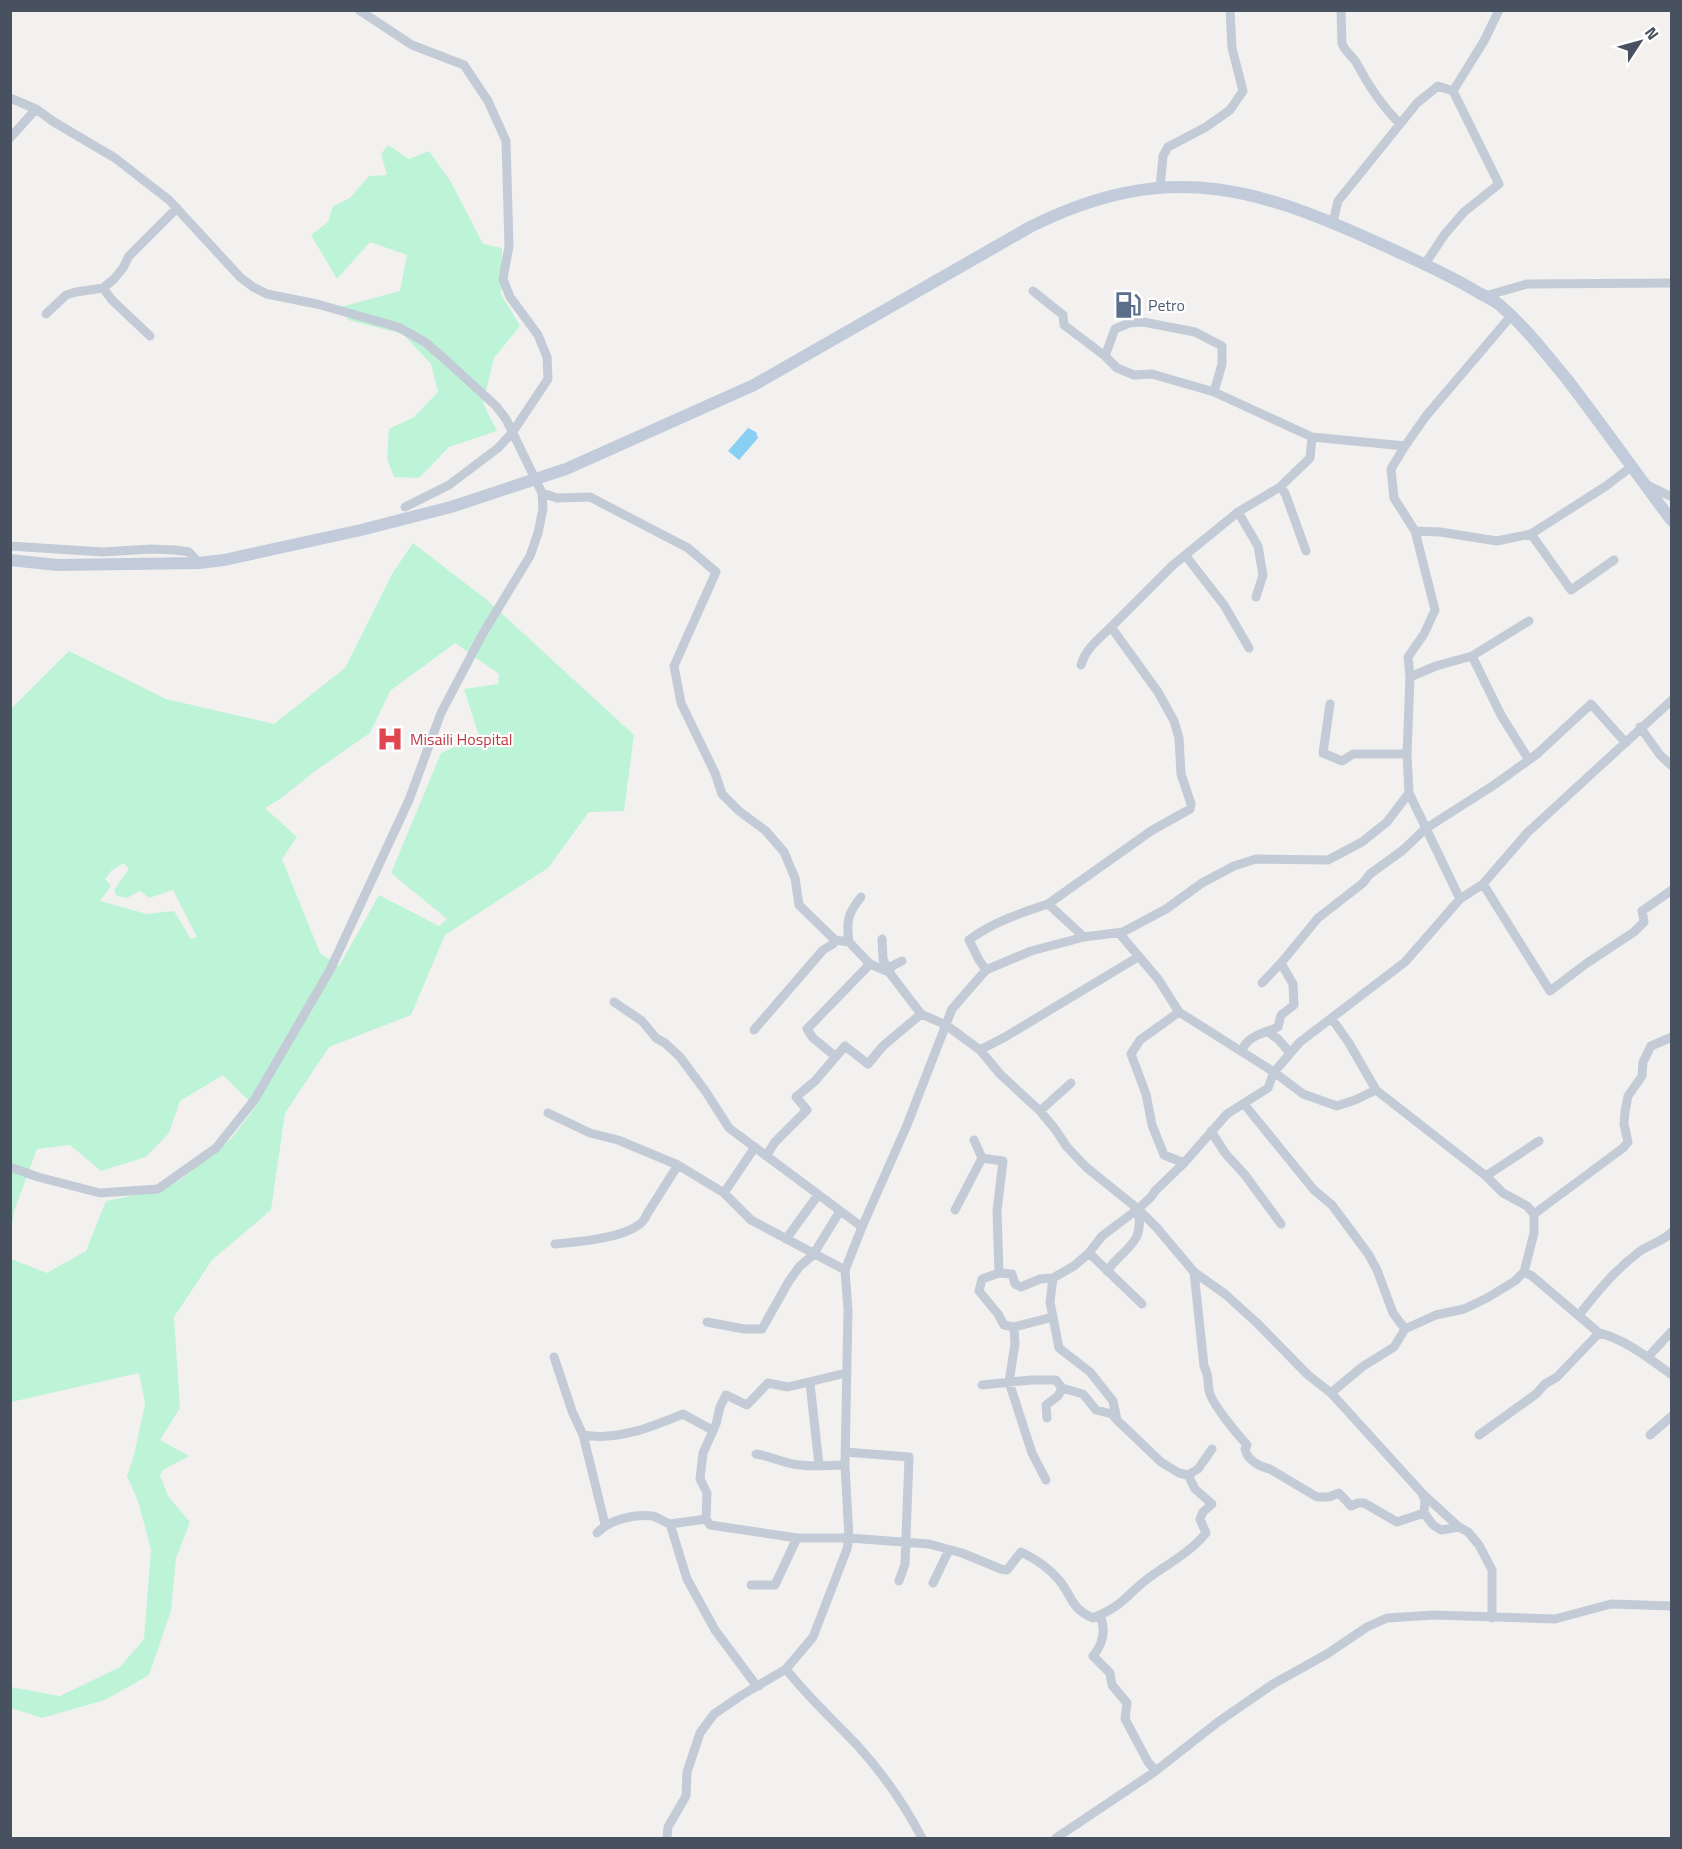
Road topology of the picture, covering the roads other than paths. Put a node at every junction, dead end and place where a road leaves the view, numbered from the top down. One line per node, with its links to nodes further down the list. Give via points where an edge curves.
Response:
1 (359, 10): 23 (street, via 412,45 464,65 483,93 506,141 509,246 503,279 548,357 548,379)
2 (1230, 10): 10 (street, via 1232,48 1243,91 1230,110 1168,147 1163,156)
3 (1341, 10): 8 (street, via 1342,44 1376,97)
4 (1499, 10): 5 (street)
5 (1453, 91): 8 (street, via 1438,86 1417,102); 13 (street, via 1498,184 1464,212)
6 (10, 98): 7 (street)
7 (36, 109): 9 (street); 11 (street, via 115,158)
8 (1400, 124): 12 (street, via 1338,201)
9 (10, 138)
10 (1160, 188): 12 (main road, via 1238,191); 27 (main road, via 1100,198 1064,210 754,385 566,469)
11 (177, 208): 15 (street); 23 (street, via 253,287 267,294 398,327 425,342 496,406)
12 (1333, 222): 13 (main road)
13 (1425, 264): 17 (main road)
14 (1671, 283): 17 (street, via 1527,284)
15 (103, 288): 18 (street, via 71,293); 20 (street)
16 (1033, 291): 21 (street, via 1063,315 1064,325)
17 (1485, 296): 19 (main road)
18 (46, 314)
19 (1511, 316): 25 (street); 26 (main road, via 1590,409)
20 (150, 336)
21 (1105, 356): 22 (street, via 1117,368 1134,375 1152,374); 22 (street, via 1116,329 1129,323 1195,332 1222,346 1222,364)
22 (1214, 392): 24 (street)
23 (512, 433): 27 (street); 32 (street, via 449,485)
24 (1312, 437): 25 (street); 29 (street, via 1310,458)
25 (1405, 446): 35 (street, via 1391,469 1394,498)
26 (1631, 467): 28 (main road); 36 (street)
27 (535, 478): 30 (street); 42 (main road, via 429,513)
28 (1643, 483): 31 (street); 34 (main road)
29 (1280, 487): 33 (street); 38 (street)
30 (542, 493): 67 (street, via 557,498 590,497 688,548 716,572 674,666 681,703 722,794 766,831 784,852 795,878 799,905); 102 (street, via 543,509 530,556 441,713 409,800 330,970 255,1099 216,1148 158,1189 100,1193)
31 (1671, 497)
32 (405, 507)
33 (1238, 512): 39 (street); 43 (street, via 1258,546 1263,575)
34 (1671, 521)
35 (1415, 531): 36 (street, via 1497,541); 49 (street, via 1436,610 1408,657)
36 (1531, 534): 41 (street, via 1571,590)
37 (10, 546): 42 (street, via 103,552 174,550 189,552)
38 (1306, 551)
39 (1185, 555): 45 (street); 46 (street, via 1224,604)
40 (10, 560): 42 (main road, via 57,565)
41 (1614, 560)
42 (199, 563)
43 (1256, 597)
44 (1529, 621): 47 (street)
45 (1111, 627): 48 (street, via 1083,655); 63 (street, via 1174,721 1179,738 1180,774 1190,809 1151,831)
46 (1250, 648)
47 (1473, 656): 49 (street); 55 (street, via 1501,715)
48 (1081, 665)
49 (1410, 677): 54 (street)
50 (1671, 699): 52 (street)
51 (1330, 704): 54 (street, via 1323,753 1342,761 1353,754)
52 (1640, 728): 53 (street); 56 (street)
53 (1626, 742): 55 (street, via 1591,704); 59 (street, via 1528,832)
54 (1407, 754): 57 (street)
55 (1529, 760): 58 (street)
56 (1671, 766)
57 (1409, 793): 58 (street); 64 (street, via 1387,822 1362,842 1328,860 1256,859 1234,866)
58 (1425, 829): 62 (street); 71 (street, via 1318,918)
59 (1483, 884): 60 (street, via 1550,991 1634,932 1644,922 1642,910); 62 (street)
60 (1671, 890)
61 (861, 897): 68 (street, via 850,911)
62 (1460, 899): 79 (street, via 1405,962)
63 (1048, 904): 65 (street); 73 (street, via 1014,915 969,940)
64 (1119, 933): 65 (street); 69 (street)
65 (1084, 937): 73 (street, via 1031,951)
66 (882, 939): 74 (street, via 883,959)
67 (835, 940): 68 (street); 81 (street)
68 (849, 942): 72 (street)
69 (1138, 957): 77 (street); 84 (street)
70 (902, 961): 74 (street)
71 (1281, 963): 75 (street); 82 (street, via 1293,984 1294,1005 1281,1015 1278,1027)
72 (870, 964): 74 (street); 87 (street, via 807,1029)
73 (986, 969): 80 (street, via 952,1009)
74 (889, 972): 78 (street)
75 (1262, 983)
76 (614, 1002): 97 (street, via 642,1021 680,1057 729,1128)
77 (1179, 1011): 85 (street); 100 (street, via 1140,1040 1131,1054 1164,1155)
78 (921, 1014): 80 (street); 87 (street, via 868,1064 845,1046)
79 (1332, 1019): 86 (street); 90 (street)
80 (946, 1024): 84 (street); 111 (street)
81 (754, 1030)
82 (1268, 1032): 85 (street, via 1250,1038); 86 (street)
83 (1671, 1037): 109 (street, via 1651,1047 1642,1062 1642,1076 1628,1096 1624,1124 1628,1142)
84 (980, 1050): 92 (street)
85 (1242, 1052): 88 (street)
86 (1290, 1053): 88 (street)
87 (835, 1056): 98 (street, via 815,1082 796,1097 807,1110)
88 (1274, 1072): 90 (street, via 1303,1094 1337,1106); 91 (street, via 1268,1088)
89 (1071, 1083): 92 (street)
90 (1376, 1090): 103 (street)
91 (1244, 1104): 94 (street); 128 (street, via 1314,1190 1332,1205 1369,1256 1393,1313)
92 (1040, 1111): 106 (street, via 1086,1167)
93 (548, 1113): 101 (street)
94 (1210, 1131): 100 (street); 110 (street)
95 (974, 1140): 99 (street)
96 (1539, 1141): 103 (street)
97 (755, 1147): 98 (street); 104 (street)
98 (766, 1156): 105 (street)
99 (982, 1158): 108 (street); 121 (street, via 1003,1161 997,1211)
100 (1184, 1163): 106 (street)
101 (678, 1165): 104 (street); 114 (street, via 637,1228)
102 (10, 1167)
103 (1486, 1176): 109 (street)
104 (724, 1193): 113 (street, via 751,1220)
105 (818, 1195): 107 (street); 113 (street)
106 (1138, 1209): 115 (street, via 1102,1236); 118 (street, via 1141,1226 1134,1243); 119 (street)
107 (840, 1210): 111 (street); 116 (street)
108 (955, 1210)
109 (1534, 1214): 120 (street, via 1534,1233)
110 (1281, 1224)
111 (862, 1227): 117 (street)
112 (1671, 1232): 124 (street, via 1617,1269)
113 (786, 1239): 116 (street)
114 (555, 1244)
115 (1089, 1253): 118 (street); 122 (street)
116 (813, 1255): 117 (street); 126 (street, via 789,1281 762,1329)
117 (845, 1270): 133 (street)
118 (1107, 1271): 123 (street)
119 (1194, 1272): 139 (street, via 1233,1301); 155 (street, via 1204,1366 1210,1378 1208,1391 1227,1423 1247,1445 1248,1457 1317,1497 1339,1493 1351,1506 1364,1503 1397,1522)
120 (1524, 1272): 124 (street); 128 (street, via 1479,1302)
121 (999, 1273): 122 (street, via 1012,1274 1015,1284 1021,1287); 127 (street, via 982,1279 979,1291 1004,1325)
122 (1053, 1278): 125 (street)
123 (1142, 1304)
124 (1579, 1315): 130 (street)
125 (1053, 1317): 127 (street); 142 (street, via 1059,1348 1098,1381 1113,1401)
126 (707, 1322)
127 (1014, 1327): 135 (street)
128 (1405, 1329): 139 (street, via 1394,1347 1362,1367)
129 (1671, 1331): 132 (street)
130 (1599, 1333): 132 (street); 146 (street, via 1557,1377)
131 (554, 1357): 144 (street)
132 (1648, 1357): 134 (street)
133 (846, 1373): 136 (street); 148 (street)
134 (1671, 1375)
135 (1009, 1382): 137 (street); 138 (street, via 1056,1380); 153 (street, via 1032,1454)
136 (810, 1383): 143 (street, via 788,1387 768,1383 747,1405 726,1395); 150 (street)
137 (982, 1385)
138 (1062, 1388): 141 (street, via 1046,1405); 142 (street, via 1083,1394 1096,1410 1112,1414)
139 (1331, 1394): 154 (street)
140 (1671, 1416): 145 (street)
141 (1047, 1418)
142 (1116, 1420): 152 (street, via 1161,1462)
143 (712, 1430): 144 (street, via 683,1414 638,1431 600,1438); 156 (street, via 703,1453 700,1479 707,1493)
144 (583, 1435): 157 (street)
145 (1650, 1435)
146 (1479, 1436)
147 (1212, 1449): 152 (street, via 1198,1469)
148 (844, 1452): 151 (street); 163 (street, via 909,1456)
149 (756, 1454): 150 (street, via 801,1466)
150 (819, 1465): 151 (street)
151 (844, 1465): 162 (street)
152 (1188, 1475): 169 (street, via 1195,1490 1212,1504 1200,1519 1206,1533 1122,1603)
153 (1046, 1480)
154 (1422, 1493): 155 (street); 159 (street)
155 (1424, 1513): 159 (street, via 1440,1530)
156 (706, 1519): 158 (street); 161 (street, via 710,1525)
157 (605, 1524): 158 (street, via 652,1516); 160 (street)
158 (670, 1524): 172 (street, via 687,1579 715,1630)
159 (1458, 1527): 170 (street, via 1479,1545 1492,1570)
160 (597, 1533)
161 (796, 1538): 162 (street); 167 (street, via 775,1585)
162 (849, 1538): 163 (street); 171 (street, via 813,1637)
163 (906, 1542): 164 (street); 165 (street)
164 (949, 1550): 166 (street); 169 (street, via 1007,1570 1021,1552 1046,1566 1081,1612 1093,1618)
165 (899, 1581)
166 (933, 1583)
167 (751, 1585)
168 (1671, 1606): 170 (street, via 1611,1604 1555,1619)
169 (1100, 1615): 173 (street, via 1105,1630 1093,1656 1110,1673 1112,1685 1127,1703 1125,1719)
170 (1492, 1618): 173 (street, via 1434,1614 1387,1618 1367,1627 1255,1697)
171 (786, 1669): 172 (street); 175 (street, via 882,1775)
172 (759, 1686): 174 (street, via 714,1714 700,1733 687,1772 686,1796 669,1827)
173 (1155, 1770): 176 (street)
174 (667, 1839)
175 (922, 1839)
176 (1056, 1839)

